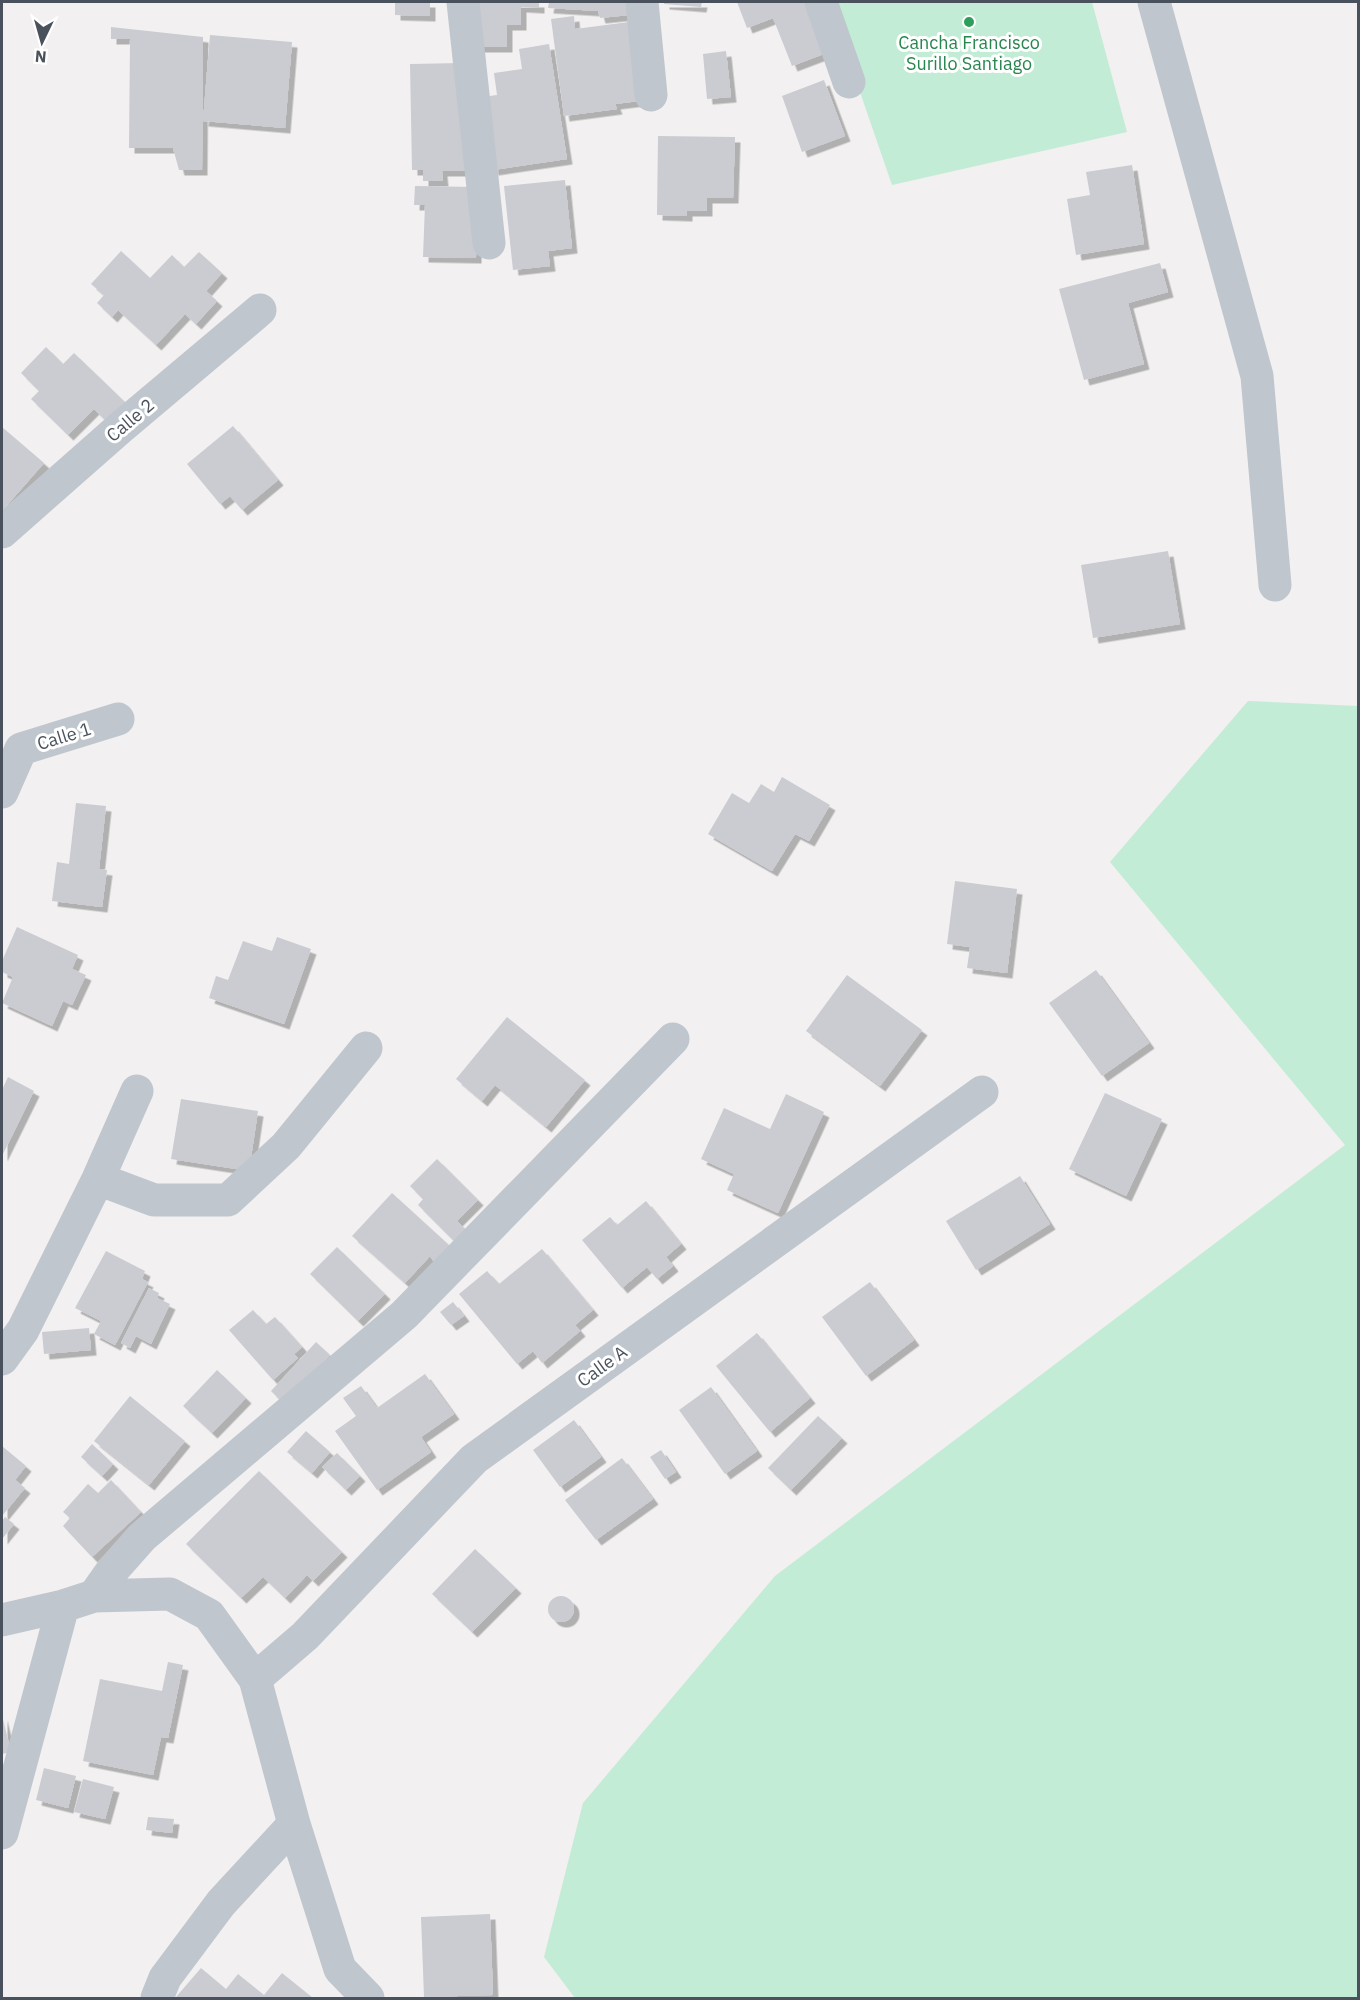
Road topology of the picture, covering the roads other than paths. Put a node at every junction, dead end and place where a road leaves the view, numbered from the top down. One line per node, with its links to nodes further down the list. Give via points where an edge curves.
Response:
1 (463, 2): 7 (street)
2 (642, 2): 6 (street)
3 (821, 2): 5 (street)
4 (1154, 2): 10 (street, via 1257,376)
5 (849, 82)
6 (651, 95)
7 (489, 243)
8 (261, 310): 9 (street, Calle 2)
9 (2, 532)
10 (1275, 585)
11 (118, 719): 12 (street, Calle 1, via 21,749)
12 (2, 792)
13 (673, 1039): 19 (street, via 404,1315 142,1537)
14 (366, 1048): 17 (street, via 286,1146 228,1200 154,1200)
15 (137, 1091): 17 (street)
16 (982, 1092): 21 (street, Calle A, via 474,1459 305,1636)
17 (98, 1179): 18 (street, via 23,1330)
18 (2, 1359)
19 (79, 1601): 20 (street); 21 (street, via 170,1594 209,1616); 23 (street)
20 (2, 1620)
21 (255, 1679): 22 (street)
22 (294, 1824): 24 (street, via 220,1903 165,1978); 25 (street, via 340,1969)
23 (2, 1833)
24 (157, 1998)
25 (368, 1998)

